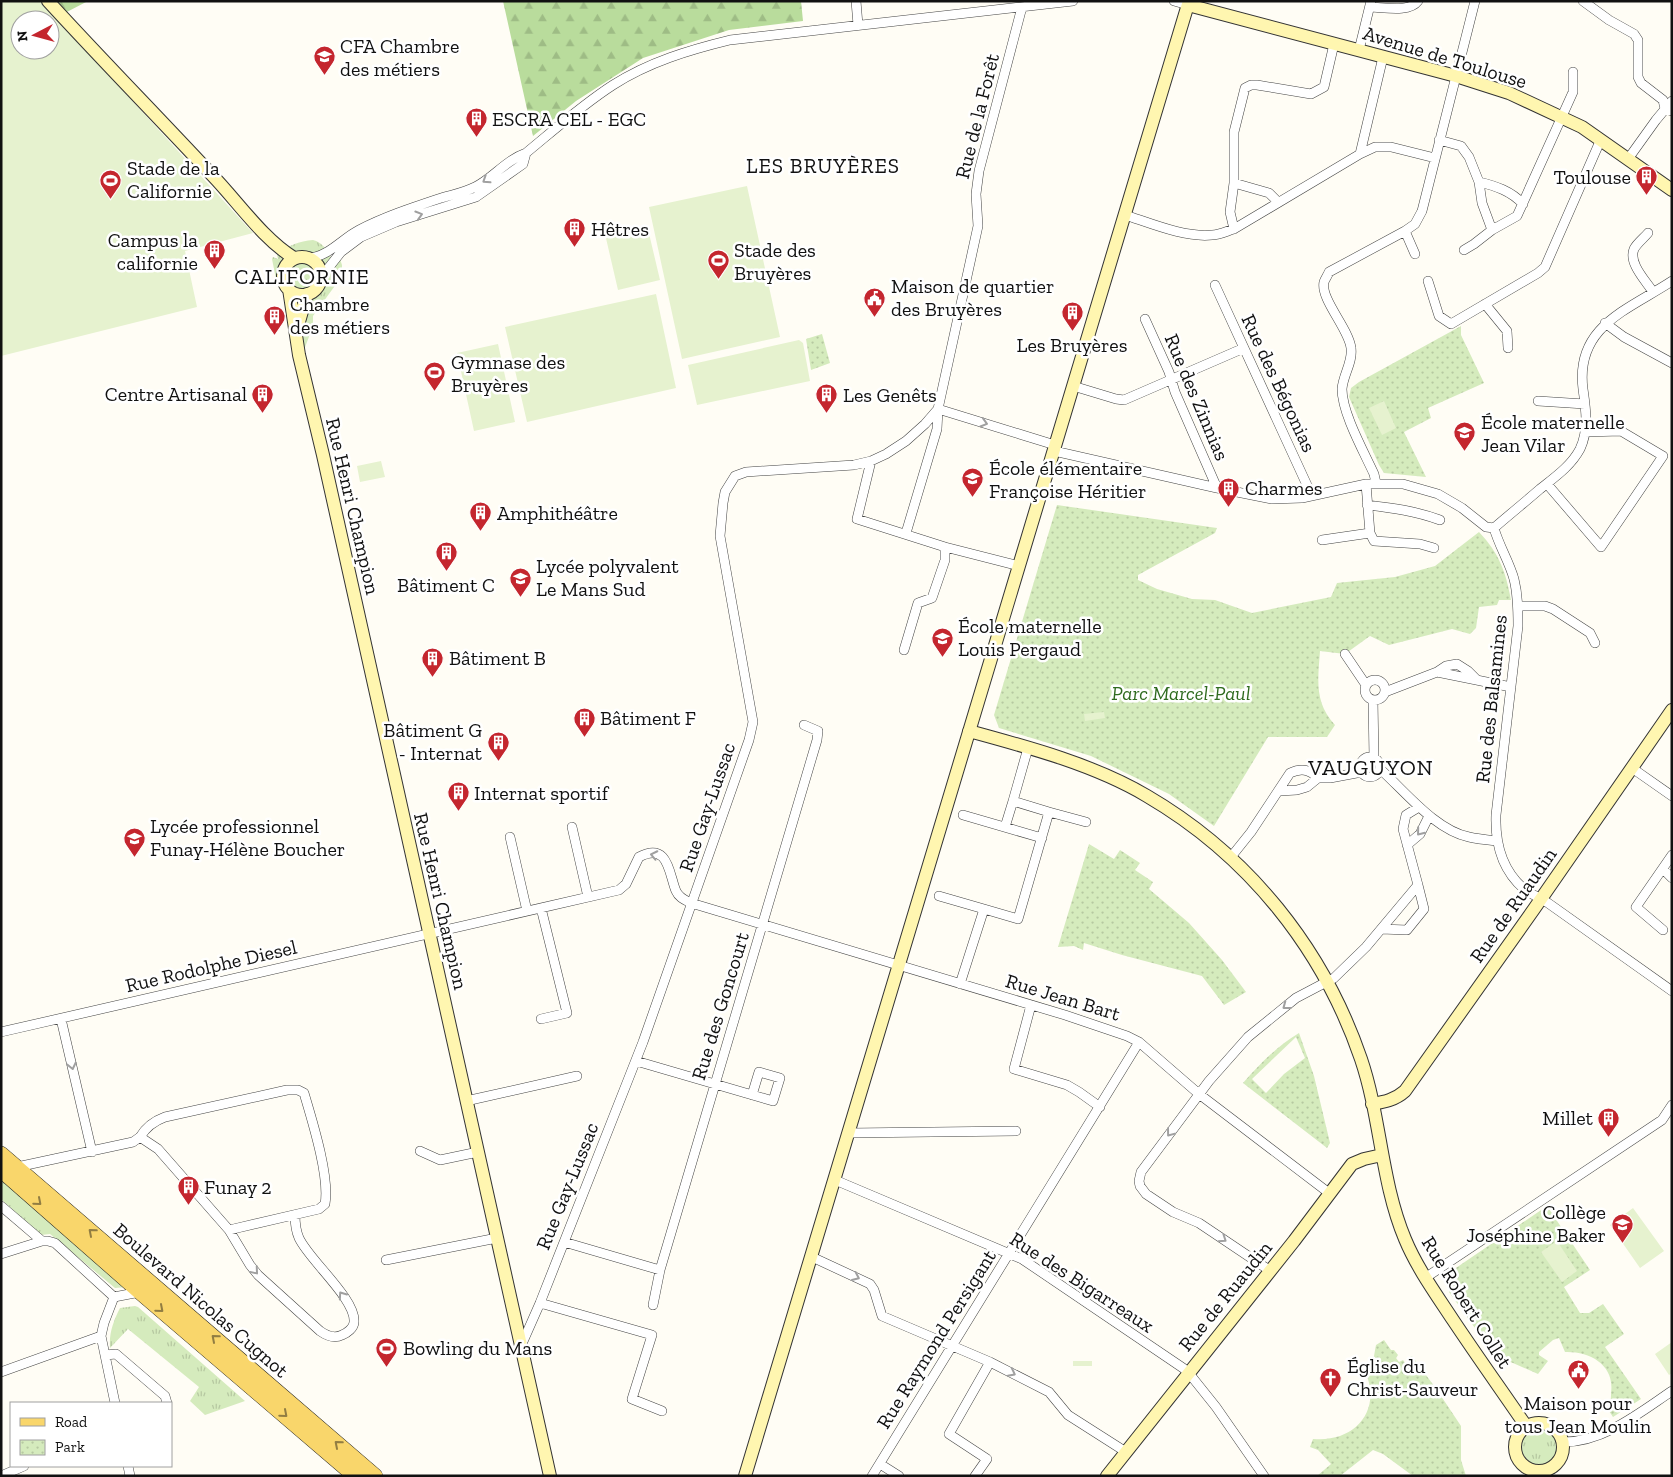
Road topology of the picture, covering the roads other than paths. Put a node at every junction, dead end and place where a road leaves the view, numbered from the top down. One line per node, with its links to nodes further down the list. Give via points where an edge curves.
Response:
1 (48, 1): 37 (street)
2 (856, 1): 12 (street)
3 (1073, 1): 8 (street)
4 (1174, 1): 9 (street)
5 (1418, 1): 10 (street, via 1408,8)
6 (1474, 1): 17 (street)
7 (1583, 1): 19 (street, via 1634,34 1640,47 1638,77 1663,100)
8 (1059, 2): 11 (street)
9 (1189, 3): 13 (street, Avenue de Toulouse); 32 (street)
10 (1371, 4): 14 (street)
11 (1022, 7): 12 (street); 61 (street, Rue de la Forêt, via 979,171 976,194 978,226)
12 (858, 25): 23 (street, via 730,40 658,62 614,85)
13 (1334, 44): 14 (street, Avenue de Toulouse); 28 (street, via 1324,87 1316,92 1311,94 1257,85 1245,88 1234,132)
14 (1359, 50): 15 (street, Avenue de Toulouse)
15 (1383, 57): 17 (street, Avenue de Toulouse); 24 (street)
16 (1573, 72): 20 (street, via 1573,92)
17 (1456, 76): 20 (street, Avenue de Toulouse, via 1509,93); 22 (street)
18 (1672, 102): 19 (street)
19 (1668, 110): 26 (street)
20 (1562, 117): 21 (street, Avenue de Toulouse); 31 (street)
21 (1601, 139): 26 (street, Avenue de Toulouse); 50 (street, via 1544,267 1538,274)
22 (1439, 140): 25 (street); 27 (street, via 1461,146)
23 (526, 154): 41 (street, one-way to 41, via 516,157 474,187 376,221 327,252); 43 (street, one-way to 23, via 341,252 362,237 396,222 476,198 523,164)
24 (1360, 154): 25 (street, via 1374,147 1391,147); 30 (street)
25 (1435, 158): 35 (street, via 1422,211 1415,224)
26 (1628, 158): 29 (street, Avenue de Toulouse)
27 (1479, 182): 31 (street, via 1502,189); 34 (street, via 1482,203)
28 (1234, 183): 30 (street, via 1269,193); 33 (street, via 1230,212)
29 (1672, 190)
30 (1278, 202): 33 (street)
31 (1523, 204): 34 (street, via 1517,216)
32 (1125, 215): 33 (street, via 1196,235 1210,236); 58 (street)
33 (1234, 229)
34 (1492, 230): 38 (street)
35 (1405, 232): 39 (street); 65 (street, via 1329,272 1324,281 1324,291 1351,348 1342,386 1346,411)
36 (1648, 233): 48 (street, via 1635,246 1632,255)
37 (265, 234): 40 (street); 42 (street)
38 (1464, 250)
39 (1415, 254)
40 (294, 258): 41 (street); 42 (street)
41 (309, 258): 43 (street, via 319,265)
42 (283, 272): 47 (street)
43 (322, 276): 49 (street, via 318,287)
44 (1428, 281): 50 (street, via 1439,316 1451,324)
45 (1672, 281): 48 (street)
46 (1215, 285): 54 (street, Rue des Bégonias)
47 (289, 290): 49 (street); 53 (street, Rue Henri Champion)
48 (1653, 292): 52 (street)
49 (308, 294): 53 (street, Rue Henri Champion)
50 (1485, 304): 55 (street, via 1507,331)
51 (1144, 320): 57 (street, Rue des Zinnias)
52 (1605, 323): 56 (street); 60 (street, via 1584,357)
53 (296, 335): 125 (street, Rue Henri Champion)
54 (1244, 348): 57 (street); 69 (street, Rue des Bégonias)
55 (1508, 348)
56 (1672, 363)
57 (1171, 380): 58 (street, via 1124,400); 68 (street, Rue des Zinnias)
58 (1073, 386): 63 (street)
59 (1538, 401): 60 (street)
60 (1585, 404): 62 (street)
61 (938, 409): 63 (street, one-way to 63); 64 (street, Rue Gay-Lussac, via 906,441); 73 (street, Rue de la Forêt, via 937,429)
62 (1585, 432): 67 (street, via 1576,456); 67 (street, via 1621,431 1663,456 1601,547)
63 (1054, 448): 68 (street); 78 (street)
64 (871, 461): 73 (street, via 857,519); 118 (street, Rue Gay-Lussac, via 746,472 736,476 725,492 720,536 753,722)
65 (1376, 483): 66 (street); 72 (street, via 1403,484 1431,492 1450,500 1486,527)
66 (1366, 484): 69 (street); 70 (street)
67 (1547, 484): 72 (street)
68 (1217, 488): 69 (street, via 1272,499)
69 (1312, 496)
70 (1368, 505): 71 (street); 74 (street)
71 (1440, 520)
72 (1494, 528): 79 (street, Rue des Balsamines, via 1514,579)
73 (906, 533): 76 (street)
74 (1370, 533): 75 (street); 77 (street, via 1374,541)
75 (1322, 540)
76 (945, 546): 78 (street); 81 (street, via 945,560 932,598 918,603)
77 (1434, 548)
78 (1019, 566): 89 (street)
79 (1518, 606): 80 (street, via 1552,609 1590,633); 84 (street, Rue des Balsamines)
80 (1595, 643)
81 (904, 650)
82 (1345, 654): 83 (street)
83 (1366, 685): 85 (street, via 1377,680); 86 (street, via 1365,694)
84 (1511, 687): 85 (street, via 1477,680 1457,664); 108 (street, Rue des Balsamines, via 1496,815)
85 (1385, 692): 86 (street, via 1380,699)
86 (1373, 700): 91 (street)
87 (1672, 710): 93 (street, Rue de Ruaudin)
88 (804, 725): 122 (street, Rue des Goncourt, via 818,731 817,740)
89 (969, 731): 90 (street, Rue Robert Collet); 126 (street)
90 (1028, 748): 98 (street); 111 (street, Rue Robert Collet, via 1082,766 1146,795 1191,823)
91 (1374, 758): 92 (street); 94 (street, via 1363,761 1360,766)
92 (1380, 768): 94 (street, via 1370,777); 99 (street)
93 (1632, 768): 97 (street); 117 (street, Rue de Ruaudin)
94 (1362, 772): 95 (street)
95 (1318, 778): 96 (street, via 1297,790); 96 (street, via 1312,772 1296,770 1290,773)
96 (1280, 791): 111 (street)
97 (1672, 796)
98 (1013, 801): 100 (street); 105 (street)
99 (1419, 807): 102 (street); 109 (street, via 1406,815 1403,829)
100 (1049, 812): 103 (street); 107 (street)
101 (963, 815): 105 (street)
102 (1429, 816): 108 (street, via 1469,837); 109 (street, one-way to 109, via 1420,834)
103 (1086, 822)
104 (572, 827): 116 (street)
105 (1005, 827): 107 (street)
106 (510, 837): 121 (street)
107 (1042, 838): 120 (street, via 1018,919)
108 (1497, 840): 117 (street, Rue des Balsamines, via 1509,872 1526,890)
109 (1407, 845): 114 (street)
110 (1672, 855): 112 (street)
111 (1231, 857): 127 (street, Rue Robert Collet, via 1282,912)
112 (1663, 868): 113 (street); 124 (street, via 1636,907)
113 (1672, 878)
114 (1418, 885): 123 (street); 123 (street, via 1424,909 1407,930)
115 (939, 896): 120 (street)
116 (588, 897): 118 (street, Rue Rodolphe Diesel, one-way to 116, via 676,892 665,859 651,853 638,856 626,884 619,890); 119 (street, Rue Rodolphe Diesel)
117 (1541, 899): 129 (street, Rue des Balsamines); 141 (street, Rue de Ruaudin, via 1405,1091 1388,1101)
118 (691, 903): 122 (street, Rue Jean Bart); 135 (street, Rue Gay-Lussac)
119 (541, 908): 121 (street, Rue Rodolphe Diesel); 131 (street, via 567,1013)
120 (984, 909): 128 (street)
121 (527, 911): 125 (street, Rue Rodolphe Diesel)
122 (763, 924): 126 (street, Rue Jean Bart); 137 (street, Rue des Goncourt)
123 (1381, 929): 127 (street, via 1366,948)
124 (1663, 930)
125 (429, 933): 132 (street, Rue Rodolphe Diesel); 140 (street, Rue Henri Champion)
126 (899, 966): 128 (street, Rue Jean Bart); 145 (street)
127 (1328, 982): 138 (street, one-way to 138, via 1296,998 1248,1037); 141 (street, Rue Robert Collet, via 1360,1058)
128 (960, 984): 130 (street, Rue Jean Bart)
129 (1672, 991)
130 (1031, 1005): 134 (street, Rue Jean Bart); 143 (street, via 1014,1068 1067,1086)
131 (541, 1018)
132 (60, 1019): 133 (street, Rue Rodolphe Diesel); 148 (street, one-way to 148)
133 (1, 1032)
134 (1139, 1042): 138 (street, Rue Jean Bart); 143 (street, Rue Raymond Persigant)
135 (636, 1061): 137 (street); 161 (street, Rue Gay-Lussac)
136 (577, 1076): 140 (street)
137 (715, 1084): 139 (street); 166 (street, Rue des Goncourt)
138 (1199, 1094): 155 (street, Rue Jean Bart); 167 (street, one-way to 167, via 1144,1167 1140,1186 1158,1202 1198,1223)
139 (752, 1095)
140 (466, 1101): 149 (street, Rue Henri Champion)
141 (1372, 1104): 151 (street, Rue Robert Collet)
142 (1672, 1106): 168 (street, via 1662,1120)
143 (1100, 1107): 163 (street, Rue Raymond Persigant)
144 (1016, 1131): 145 (street)
145 (849, 1133): 154 (street)
146 (140, 1137): 148 (street, via 133,1142); 157 (street, via 154,1121 181,1112 287,1090 304,1092 327,1194 325,1204 319,1209); 158 (street, via 158,1149)
147 (420, 1151): 149 (street, via 440,1160)
148 (92, 1152): 152 (street)
149 (478, 1152): 159 (street, Rue Henri Champion)
150 (1, 1154): 152 (main road, Boulevard Nicolas Cugnot)
151 (1382, 1155): 155 (street, Rue de Ruaudin, via 1352,1164); 168 (street, Rue Robert Collet, via 1398,1220)
152 (17, 1168): 192 (main road, Boulevard Nicolas Cugnot, one-way to 152)
153 (1, 1170): 169 (main road, Boulevard Nicolas Cugnot, one-way to 169)
154 (835, 1180): 163 (street, Rue des Bigarreaux); 164 (street)
155 (1329, 1193): 167 (street, Rue de Ruaudin)
156 (1, 1206): 160 (street)
157 (294, 1214): 158 (street); 158 (street, one-way to 157, via 258,1275 320,1331 337,1337 353,1327 355,1320 344,1296 298,1237)
158 (229, 1230)
159 (497, 1238): 165 (street); 174 (street, Rue Henri Champion)
160 (42, 1241): 162 (street); 170 (street, via 54,1243)
161 (564, 1242): 166 (street); 171 (street, Rue Gay-Lussac)
162 (1, 1254)
163 (1010, 1254): 175 (street, Rue Raymond Persigant); 179 (street, Rue des Bigarreaux)
164 (812, 1257): 175 (street, one-way to 175, via 870,1284 882,1316); 194 (street)
165 (386, 1260)
166 (660, 1270): 172 (street, Rue des Goncourt)
167 (1269, 1270): 179 (street, Rue de Ruaudin)
168 (1425, 1278): 184 (street, Rue Robert Collet)
169 (140, 1292): 170 (street); 191 (main road, Boulevard Nicolas Cugnot, one-way to 191)
170 (114, 1297): 173 (street)
171 (540, 1303): 174 (street, Rue Gay-Lussac); 183 (street, via 652,1335 632,1399)
172 (652, 1305)
173 (102, 1336): 176 (street); 178 (street)
174 (521, 1346): 193 (street, Rue Henri Champion)
175 (952, 1346): 177 (street); 187 (street, Rue Raymond Persigant)
176 (105, 1355): 181 (street); 182 (street, via 116,1354 165,1396)
177 (990, 1362): 186 (street, one-way to 186, via 1048,1392 1068,1415); 197 (street, via 950,1434 987,1458)
178 (1, 1372)
179 (1188, 1372): 186 (street, Rue de Ruaudin); 199 (street, Rue des Bigarreaux)
180 (1672, 1391): 185 (street, via 1602,1434)
181 (115, 1402)
182 (167, 1402)
183 (662, 1410)
184 (1526, 1426): 185 (street, via 1538,1422 1550,1425); 189 (street, via 1518,1434 1515,1448)
185 (1563, 1442): 189 (street, via 1563,1455 1554,1466)
186 (1126, 1452): 198 (street, Rue de Ruaudin)
187 (880, 1464): 195 (street, Rue Raymond Persigant); 196 (street)
188 (22, 1467): 190 (street)
189 (1528, 1472)
190 (2, 1476)
191 (355, 1476)
192 (375, 1476)
193 (550, 1476)
194 (745, 1476)
195 (872, 1476)
196 (899, 1476)
197 (975, 1476)
198 (1107, 1476)
199 (1264, 1476)

